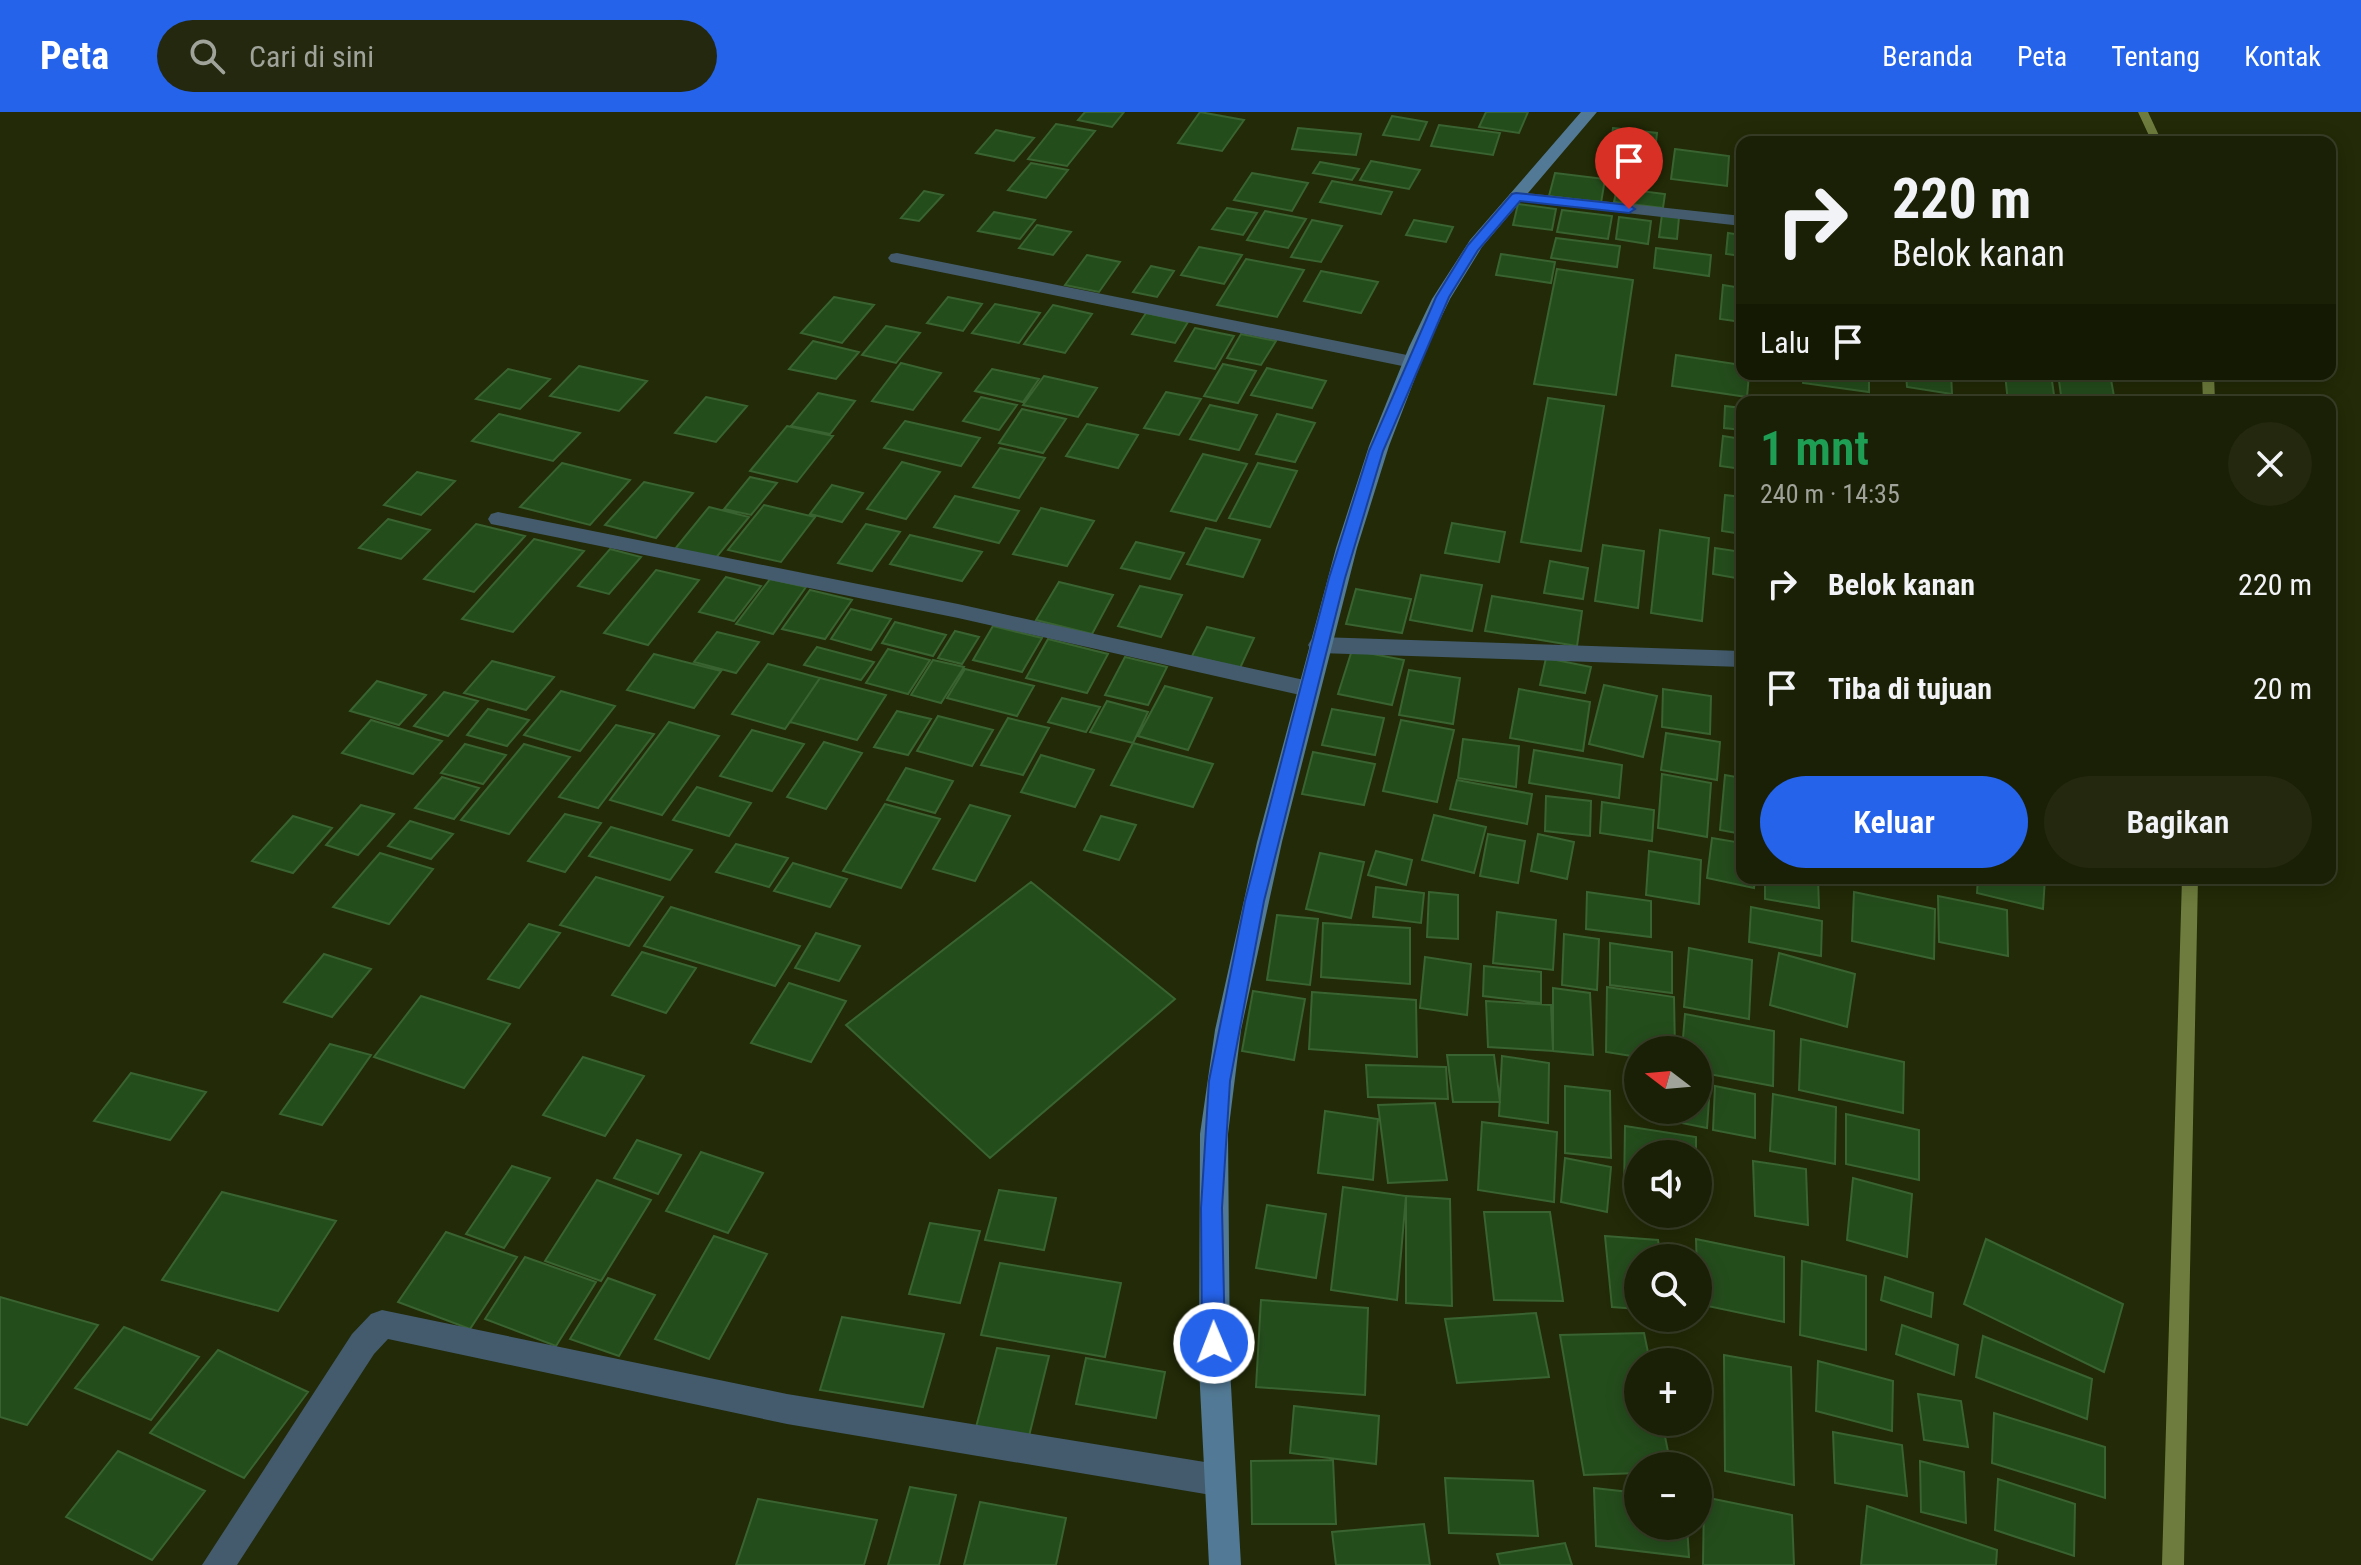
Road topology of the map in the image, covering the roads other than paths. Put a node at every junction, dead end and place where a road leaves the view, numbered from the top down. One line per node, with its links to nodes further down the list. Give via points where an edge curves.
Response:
1 (1589, 112): 2 (street)
2 (1516, 197): 3 (street); 5 (street, via 1473,248 1442,297)
3 (1736, 220)
4 (897, 258): 5 (street)
5 (1412, 362): 7 (street, via 1376,451)
6 (498, 519): 9 (street, via 958,611)
7 (1319, 645): 8 (street); 9 (street)
8 (1736, 659)
9 (1309, 689): 10 (street, via 1254,901 1219,1081 1211,1208)
10 (1217, 1480): 11 (street, via 787,1409 382,1324 363,1344); 12 (street)
11 (218, 1565)
12 (1225, 1565)

